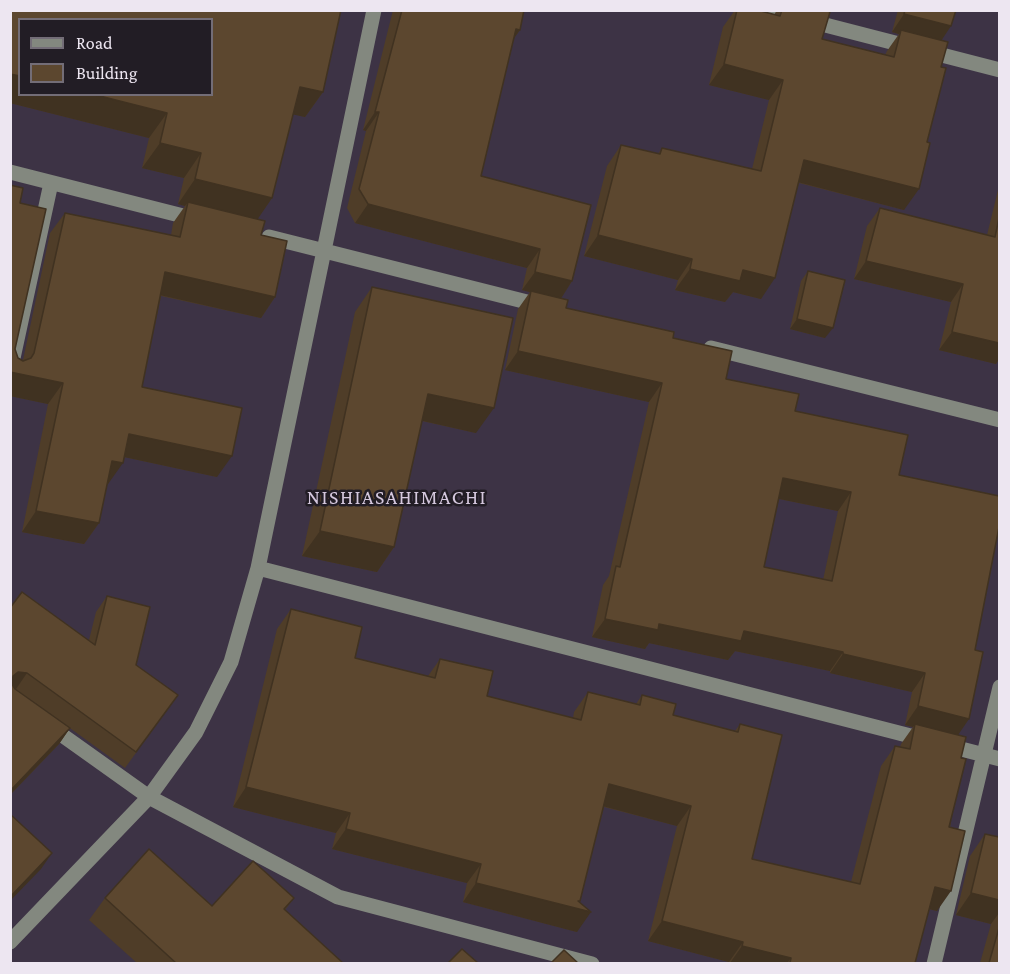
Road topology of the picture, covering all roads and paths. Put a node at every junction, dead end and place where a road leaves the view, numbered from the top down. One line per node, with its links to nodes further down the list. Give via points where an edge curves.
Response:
1 (374, 10): 8 (street)
2 (767, 10): 3 (street)
3 (999, 70)
4 (10, 172): 5 (street)
5 (51, 183): 6 (street); 11 (street)
6 (209, 222)
7 (255, 234): 8 (street)
8 (324, 251): 9 (street); 13 (street)
9 (562, 311)
10 (700, 345): 12 (street)
11 (10, 372)
12 (999, 420)
13 (258, 568): 16 (street); 18 (street, via 231,662 196,732)
14 (999, 687): 16 (street)
15 (38, 717): 18 (street)
16 (983, 755): 17 (street); 21 (street)
17 (999, 759)
18 (148, 797): 19 (street); 20 (street, via 338,897)
19 (10, 942)
20 (592, 963)
21 (934, 963)

